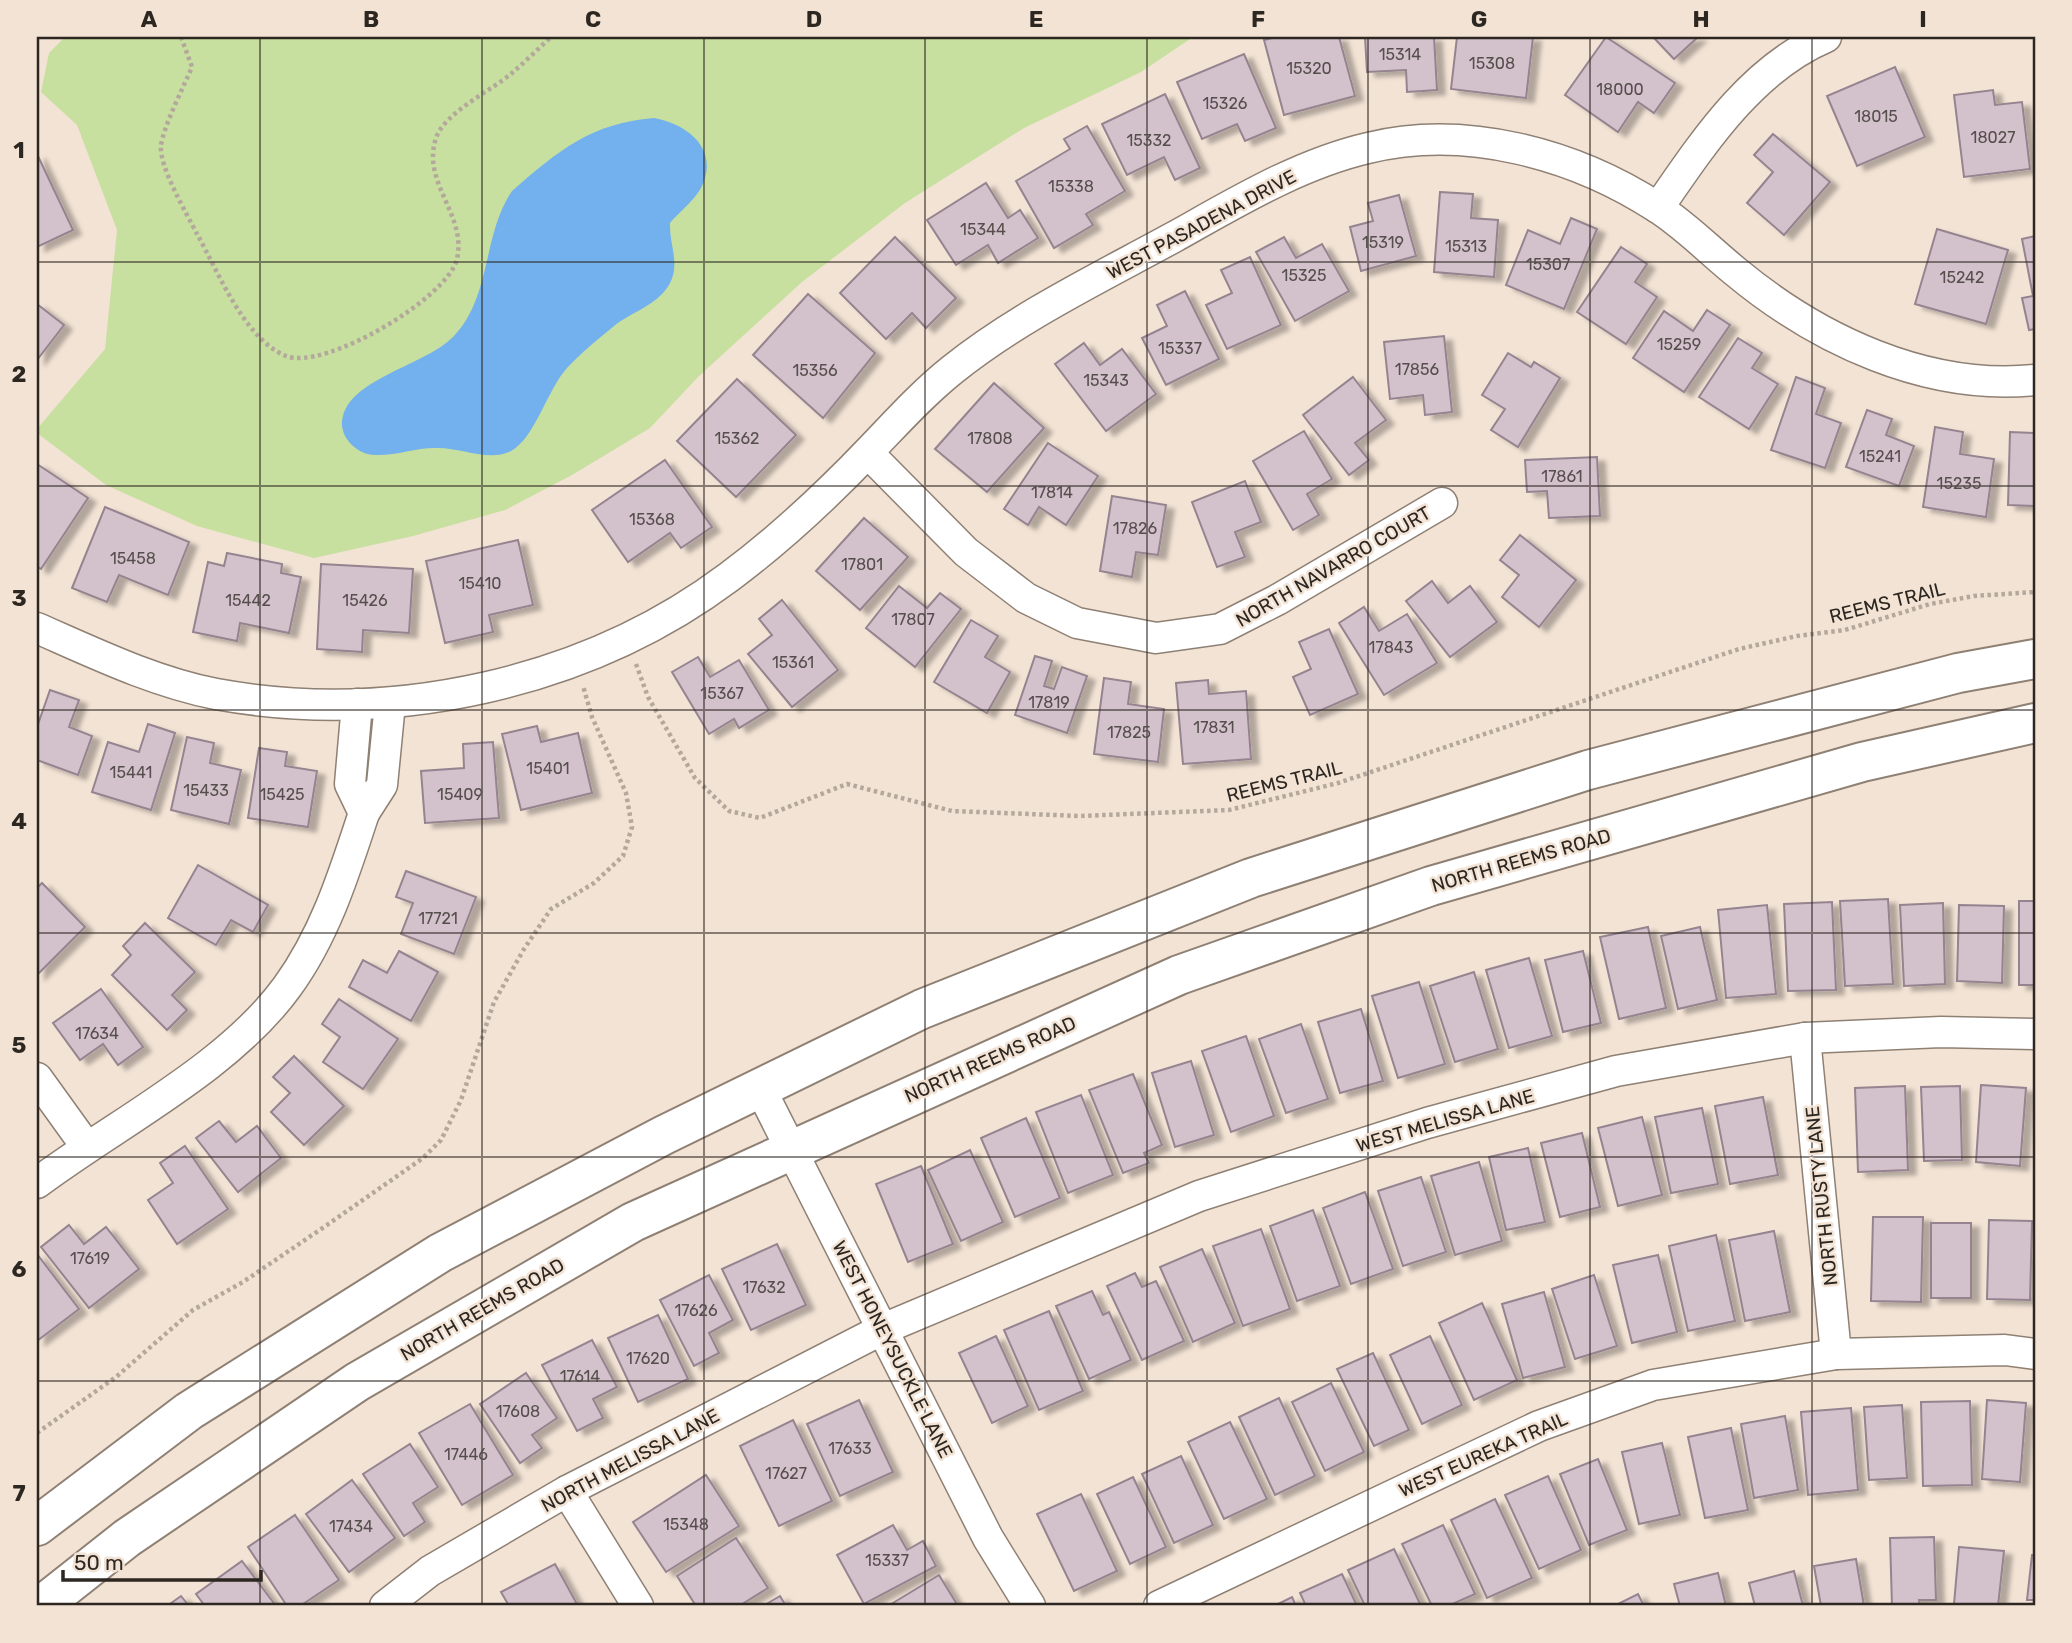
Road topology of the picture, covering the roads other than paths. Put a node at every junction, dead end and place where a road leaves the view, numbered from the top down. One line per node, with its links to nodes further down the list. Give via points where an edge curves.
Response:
1 (1826, 37): 2 (street, via 1776,66 1709,133)
2 (1658, 208): 3 (street, WEST PASADENA DRIVE, via 1739,275 1809,324 1880,358 1956,379); 4 (street, WEST PASADENA DRIVE, via 1588,169 1481,142 1423,141 1368,148 1244,198 1007,332 954,368)
3 (2035, 380)
4 (868, 453): 5 (street, NORTH NAVARRO COURT, via 966,552 1026,598 1077,622 1156,638 1220,629); 8 (street, WEST PASADENA DRIVE, via 782,534 683,609 516,682)
5 (1442, 503)
6 (37, 628): 9 (street, WEST PASADENA DRIVE, via 120,664 212,693 292,704)
7 (2035, 659): 15 (main road, via 1958,673 1588,770 1251,878 922,1009)
8 (390, 703): 9 (street, WEST PASADENA DRIVE); 11 (street, via 382,785)
9 (357, 704): 11 (street, via 350,784)
10 (2035, 723): 17 (main road, NORTH REEMS ROAD, via 1862,762 1431,886 1179,975)
11 (364, 813): 16 (street, via 335,901 286,988 252,1027 206,1066)
12 (2035, 1034): 13 (street, WEST MELISSA LANE, via 1941,1032)
13 (1805, 1038): 19 (street, WEST MELISSA LANE, via 1616,1071 1199,1196); 20 (street, NORTH RUSTY LANE)
14 (37, 1078): 16 (street)
15 (760, 1088): 17 (street, WEST HONEYSUCKLE LANE); 23 (main road, via 440,1253 189,1411)
16 (86, 1146): 18 (street)
17 (791, 1147): 19 (street, WEST HONEYSUCKLE LANE); 24 (main road, NORTH REEMS ROAD, via 633,1222 357,1382 127,1538)
18 (37, 1183)
19 (883, 1329): 22 (street, NORTH MELISSA LANE); 27 (street, WEST HONEYSUCKLE LANE, via 988,1538)
20 (1836, 1354): 21 (street, WEST EUREKA TRAIL, via 2006,1350); 28 (street, WEST EUREKA TRAIL, via 1653,1385 1539,1426)
21 (2035, 1354)
22 (567, 1491): 25 (street, NORTH MELISSA LANE, via 430,1571); 26 (street)
23 (37, 1526)
24 (41, 1606)
25 (384, 1606)
26 (638, 1606)
27 (1030, 1606)
28 (1159, 1606)

